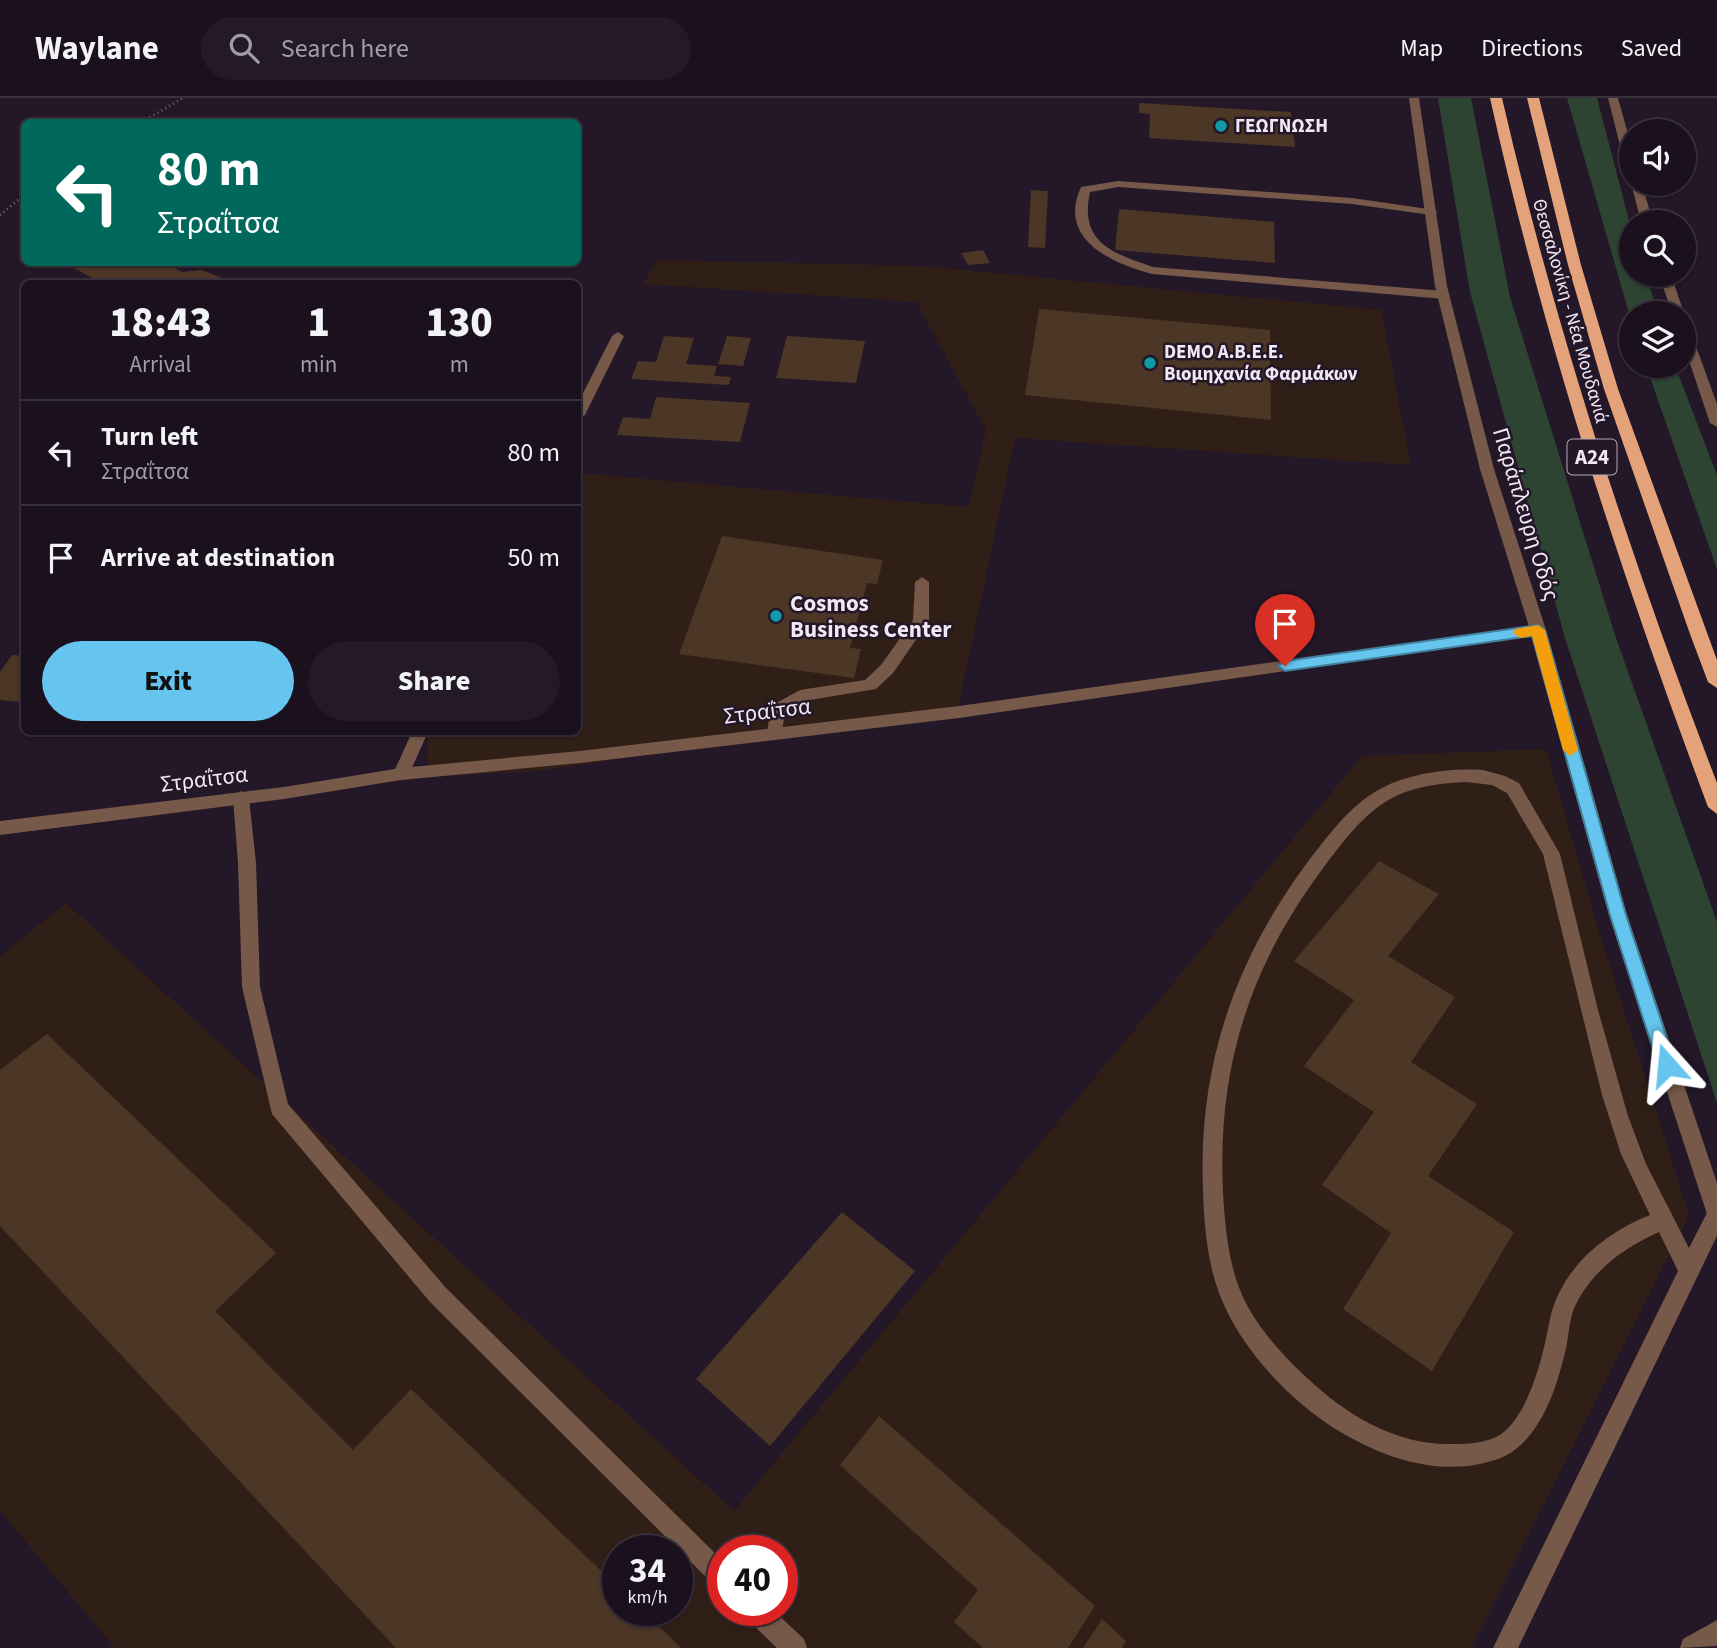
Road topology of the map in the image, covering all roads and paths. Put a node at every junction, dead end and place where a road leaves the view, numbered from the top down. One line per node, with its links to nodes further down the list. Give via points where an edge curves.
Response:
1 (183, 98): 6 (path)
2 (1414, 98): 9 (street, Παράπλευρη Οδός)
3 (1496, 98): 23 (highway, Θεσσαλονίκη - Νέα Μουδανιά / Α24, via 1524,224 1562,361 1621,548)
4 (1533, 98): 18 (highway, Θεσσαλονίκη - Νέα Μουδανιά / Α24, via 1580,289 1615,401)
5 (1613, 98): 7 (street)
6 (147, 119)
7 (1619, 120)
8 (21, 198): 10 (path)
9 (1430, 212): 11 (street, Παράπλευρη Οδός); 11 (street, via 1352,201 1118,184 1086,189 1079,215 1097,246 1114,258 1152,270)
10 (0, 215)
11 (1444, 295): 17 (street, Παράπλευρη Οδός, via 1487,469)
12 (618, 337): 14 (street)
13 (1696, 364): 15 (street)
14 (581, 409)
15 (1717, 423)
16 (922, 582): 19 (street, via 920,621 887,669 870,685 800,696 777,710)
17 (1538, 630): 19 (street, Στραΐτσα, via 973,710); 25 (street, Παράπλευρη Οδός, via 1618,915)
18 (1717, 682)
19 (775, 733): 21 (street, Στραΐτσα)
20 (420, 735): 21 (street)
21 (401, 774): 22 (street, Στραΐτσα)
22 (241, 798): 24 (street, Στραΐτσα); 28 (street, via 251,988 279,1108 438,1294)
23 (1717, 807)
24 (0, 828)
25 (1717, 1214): 27 (street)
26 (1665, 1219): 26 (street, via 1626,1141 1592,1024 1553,858 1513,788 1491,778 1458,776 1407,784 1381,796 1322,856 1295,894 1245,988 1222,1057 1214,1125 1219,1249 1230,1294 1259,1338 1292,1380 1331,1414 1360,1431 1399,1449 1461,1456 1492,1449 1507,1444 1524,1422 1545,1381 1566,1300 1583,1276 1617,1241); 27 (street)
27 (1689, 1270): 32 (street)
28 (707, 1562)
29 (772, 1626): 31 (street)
30 (1717, 1632): 33 (street)
31 (795, 1648)
32 (1505, 1648)
33 (1692, 1648)

